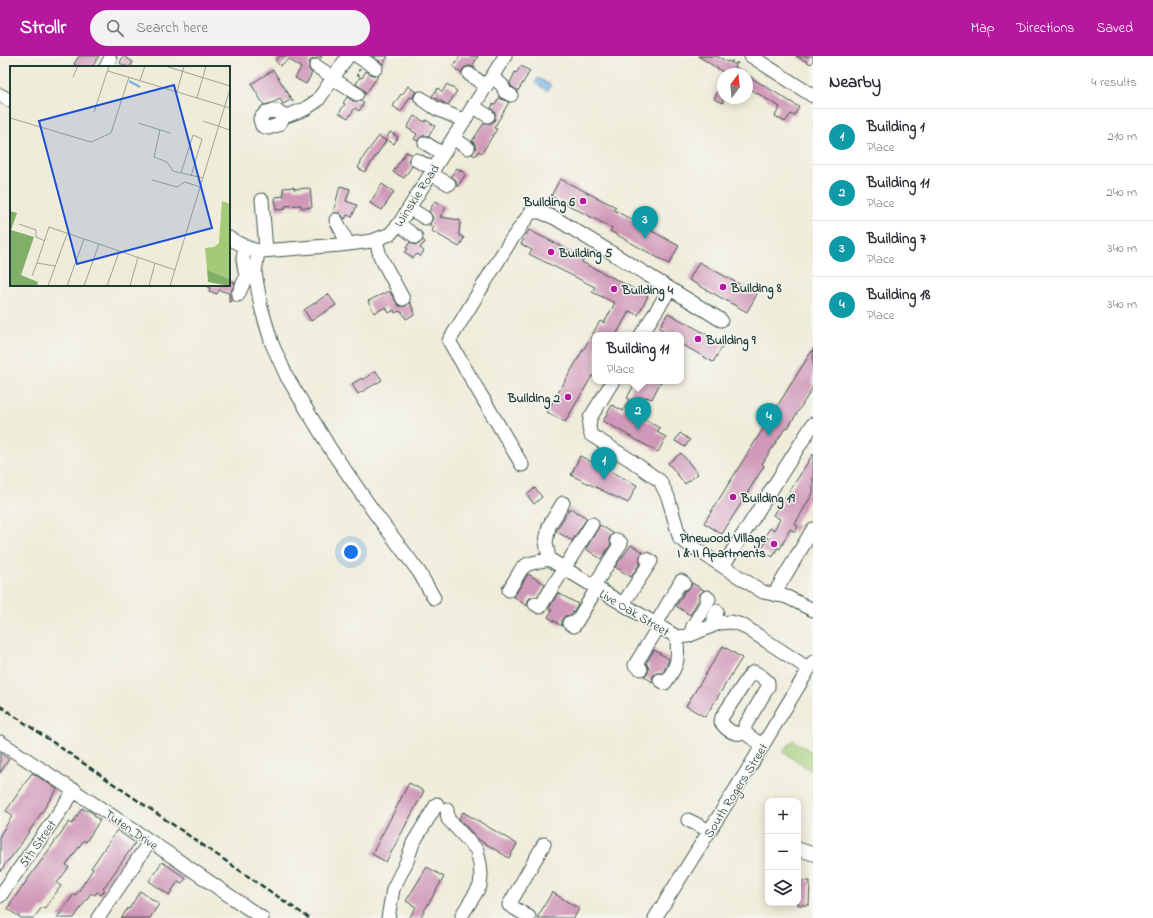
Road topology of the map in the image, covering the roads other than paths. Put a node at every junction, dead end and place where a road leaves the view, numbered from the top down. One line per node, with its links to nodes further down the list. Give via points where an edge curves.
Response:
1 (348, 56): 7 (street)
2 (357, 56): 6 (street)
3 (505, 56): 8 (street, Winskie Road)
4 (746, 61): 11 (street)
5 (316, 66): 7 (street)
6 (376, 68)
7 (331, 82): 9 (street); 15 (street, via 318,100 305,109)
8 (481, 83): 10 (street, via 502,85 505,92); 13 (street, Winskie Road)
9 (357, 94)
10 (511, 95)
11 (813, 96)
12 (421, 98): 16 (street)
13 (473, 106): 14 (street); 16 (street, Winskie Road)
14 (488, 116)
15 (284, 117)
16 (463, 122): 17 (street, Winskie Road)
17 (453, 138): 19 (street); 20 (street, Winskie Road)
18 (425, 143): 20 (street)
19 (468, 148)
20 (443, 154): 22 (street, Winskie Road)
21 (416, 160): 22 (street)
22 (432, 172): 23 (street); 25 (street, Winskie Road)
23 (449, 184)
24 (262, 200): 33 (street)
25 (410, 208): 26 (street); 28 (street, Winskie Road)
26 (425, 218)
27 (336, 220): 32 (street)
28 (399, 224): 29 (street); 31 (street, Winskie Road, via 390,234)
29 (416, 237)
30 (230, 238): 33 (street)
31 (376, 240): 32 (street, Winskie Road); 36 (street, via 380,256)
32 (348, 244): 33 (street, Winskie Road)
33 (256, 249): 35 (street, via 243,259 246,277); 55 (street, via 255,273 261,307 272,344 287,377 331,450 419,572)
34 (670, 289): 37 (street); 38 (street); 41 (street, via 555,218 540,212 531,212 449,341)
35 (238, 295)
36 (403, 299)
37 (721, 320)
38 (643, 332)
39 (611, 384): 48 (street, via 590,418 591,435 660,481 668,497 680,539)
40 (813, 424): 48 (street)
41 (522, 465)
42 (563, 503): 47 (street, via 549,526 546,542)
43 (592, 524): 49 (street)
44 (813, 529): 53 (street)
45 (621, 543): 51 (street)
46 (647, 558): 56 (street, via 650,561)
47 (549, 560): 49 (street, Live Oak Street); 52 (street, via 528,564 522,568)
48 (723, 566): 53 (street, via 763,592)
49 (565, 569): 51 (street, Live Oak Street); 57 (street)
50 (684, 583): 60 (street, via 681,581)
51 (595, 587): 56 (street, Live Oak Street); 59 (street, via 574,626)
52 (509, 590)
53 (774, 594): 58 (street, via 787,597)
54 (707, 597): 61 (street, via 709,599)
55 (434, 598)
56 (623, 604): 60 (street, Live Oak Street)
57 (541, 607)
58 (813, 610)
59 (569, 623)
60 (657, 625): 62 (street, Live Oak Street); 64 (street, via 635,665)
61 (690, 635): 62 (street, Live Oak Street); 63 (street, Live Oak Street, via 718,617 742,625)
62 (677, 637): 65 (street, via 678,658 675,669 665,683)
63 (811, 665): 68 (street, South Rogers Street)
64 (641, 669)
65 (660, 680)
66 (745, 733): 66 (street, via 744,726 768,687 768,682 754,672 721,722 726,729 737,734); 68 (street)
67 (0, 742): 69 (street, Tuten Drive)
68 (763, 746): 71 (street, South Rogers Street)
69 (74, 790): 72 (street, Tuten Drive); 76 (street, 5th Street)
70 (688, 820): 71 (street)
71 (710, 831): 82 (street, South Rogers Street)
72 (150, 841): 77 (street, Tuten Drive); 80 (street)
73 (544, 844): 79 (street, via 509,905)
74 (801, 850): 75 (street)
75 (813, 854)
76 (0, 896)
77 (257, 917)
78 (463, 917): 81 (street, via 480,886 480,864 477,850 448,819 442,807 414,843 393,889)
79 (529, 917)
80 (98, 918)
81 (388, 918)
82 (655, 918)

